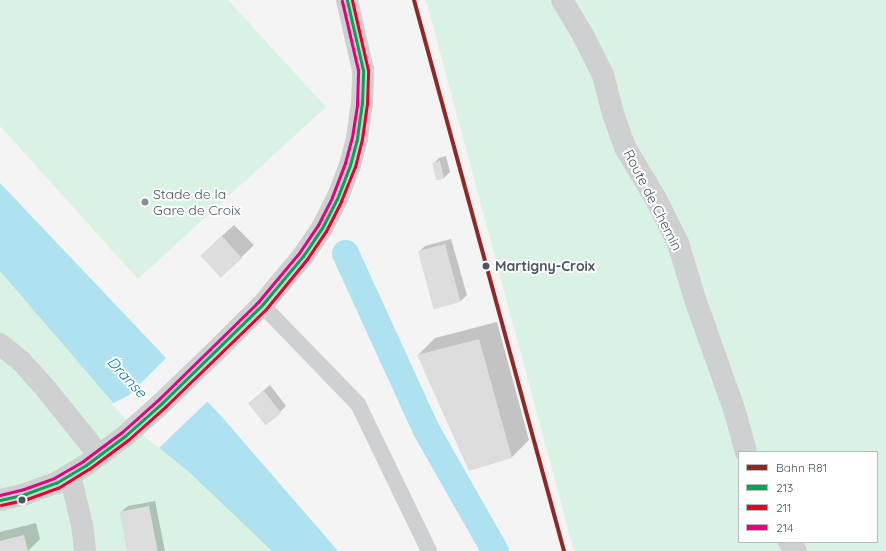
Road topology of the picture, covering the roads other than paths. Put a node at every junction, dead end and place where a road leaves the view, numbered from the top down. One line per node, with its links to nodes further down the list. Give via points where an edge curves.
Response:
1 (347, 0): 3 (street, via 363,70 362,104 350,165 322,228 303,256)
2 (562, 0): 5 (street, Route de Chemin, via 603,75 613,114 626,149 656,199 678,244)
3 (262, 305): 6 (street, via 125,436); 11 (lane, via 358,404)
4 (0, 344): 6 (street, via 21,361)
5 (746, 451)
6 (100, 455): 7 (street)
7 (70, 475): 8 (street, via 41,489); 10 (street, via 82,525)
8 (0, 500)
9 (790, 543): 12 (street)
10 (84, 551)
11 (429, 551)
12 (796, 551)

